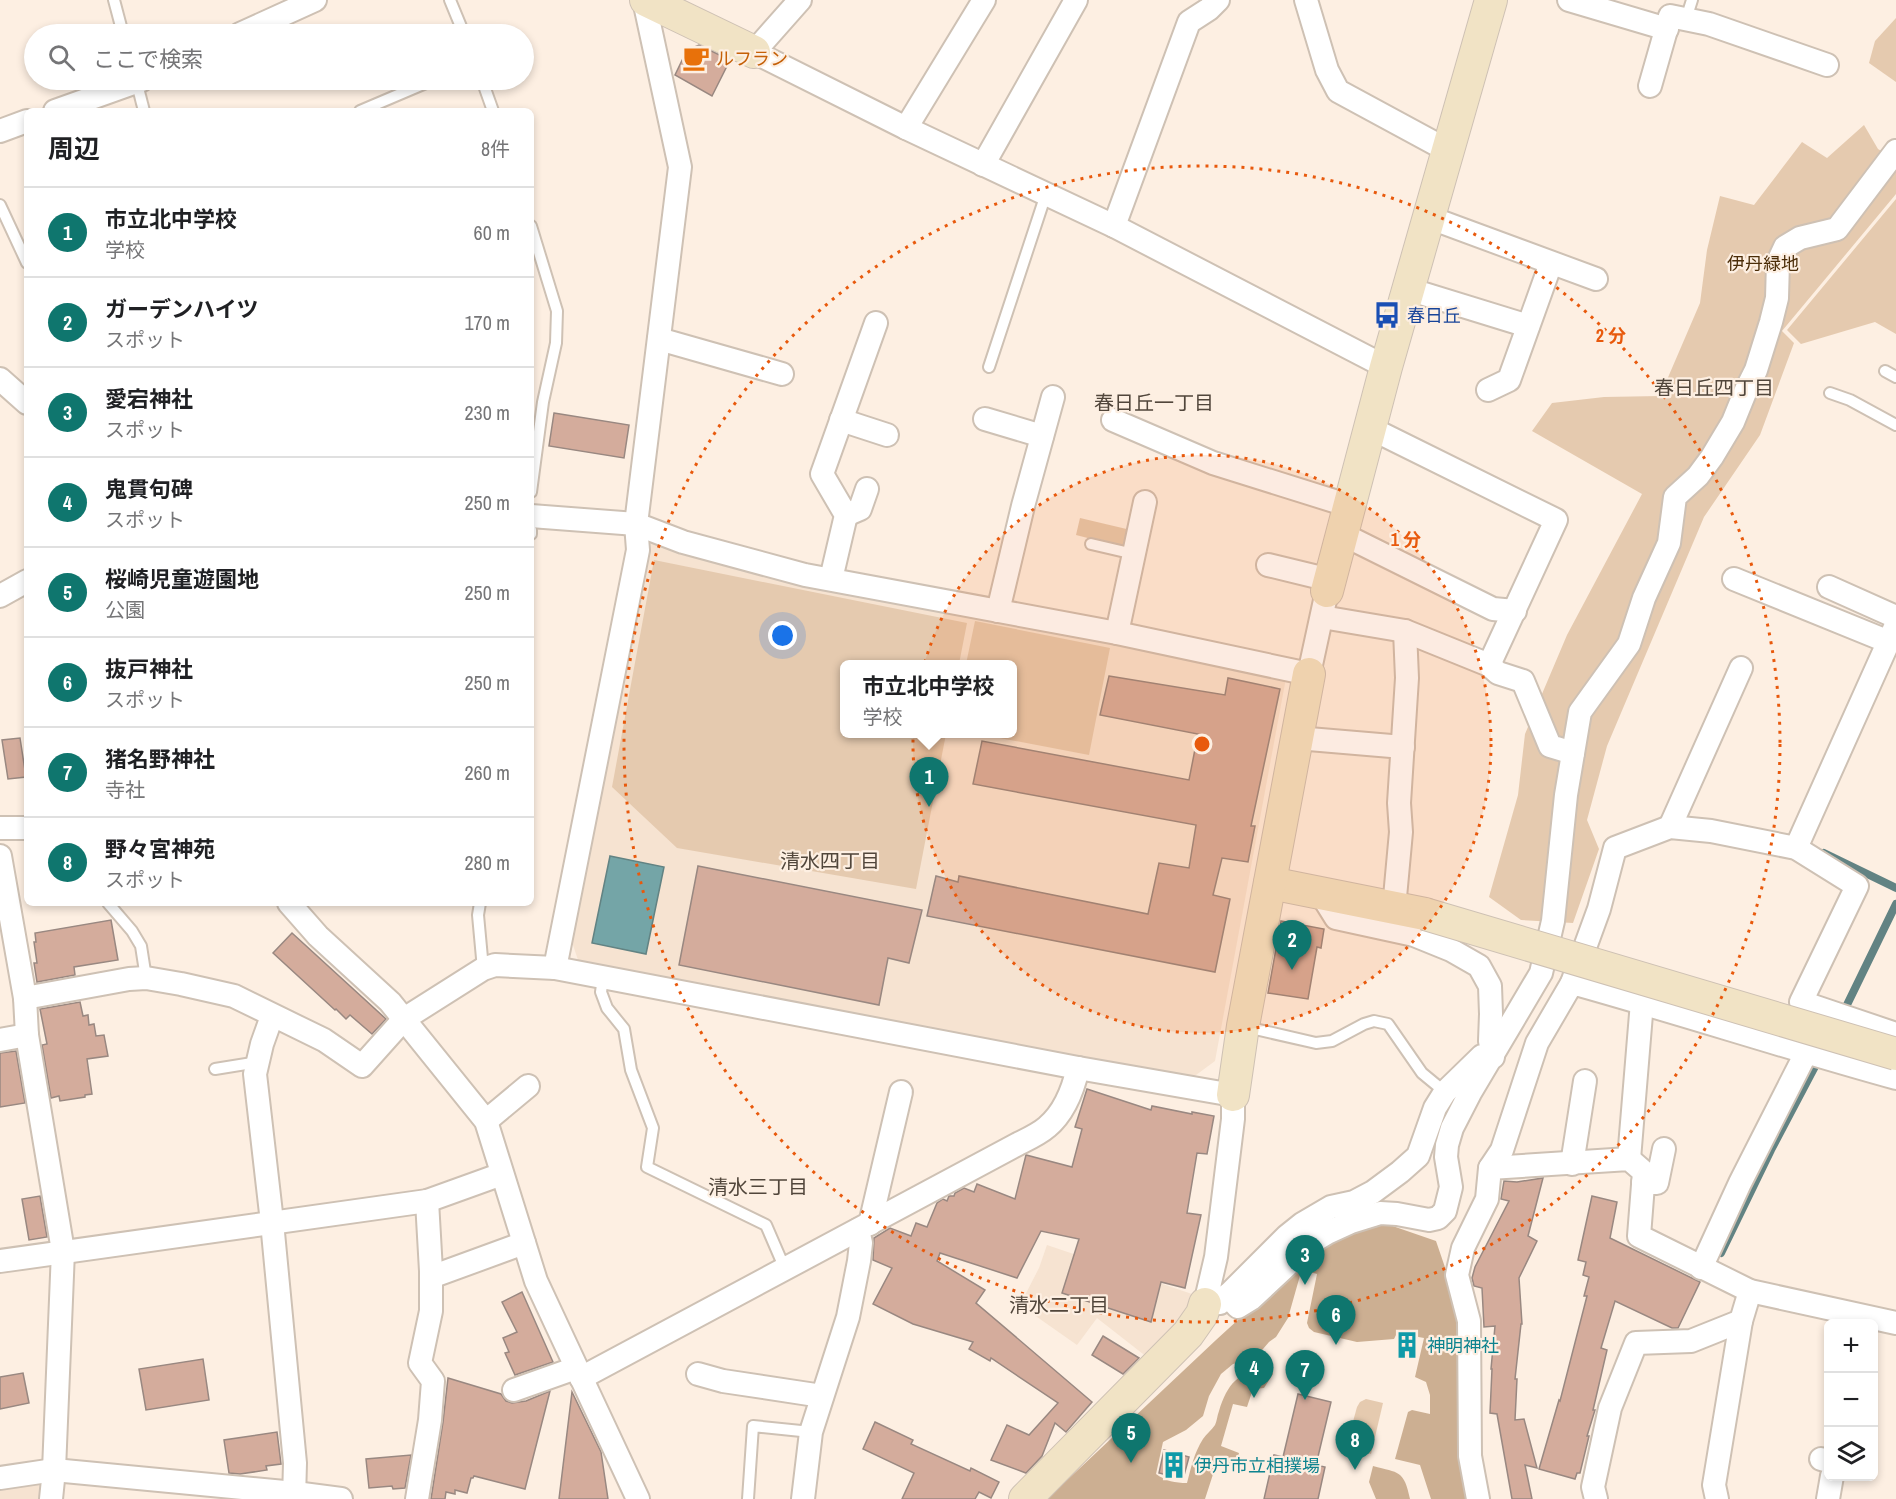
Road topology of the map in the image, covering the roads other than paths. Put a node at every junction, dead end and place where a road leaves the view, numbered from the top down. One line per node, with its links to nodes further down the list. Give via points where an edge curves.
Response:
1 (114, 0): 13 (lane)
2 (315, 0): 14 (street)
3 (450, 0): 15 (lane)
4 (645, 0): 16 (street); 44 (street, via 680,167)
5 (800, 0): 16 (street)
6 (984, 0): 28 (street)
7 (1076, 0): 32 (street)
8 (1218, 0): 36 (street, via 1189,22)
9 (1306, 0): 30 (street, via 1327,70 1338,91)
10 (1491, 0): 30 (street)
11 (1569, 0): 12 (street)
12 (1681, 16): 17 (street, via 1808,51); 18 (street)
13 (120, 24)
14 (262, 24)
15 (460, 24)
16 (754, 52): 28 (street)
17 (1827, 65)
18 (1650, 86)
19 (111, 90): 23 (street)
20 (140, 90): 24 (lane)
21 (410, 90): 25 (lane)
22 (486, 90): 26 (lane)
23 (63, 108)
24 (143, 108)
25 (367, 108)
26 (492, 108)
27 (24, 122): 29 (street)
28 (906, 128): 32 (street)
29 (0, 131)
30 (1448, 150): 35 (street)
31 (1896, 151): 89 (street, via 1837,229 1800,238 1785,247 1778,262 1777,298 1756,370 1712,457 1675,497 1669,543 1629,644 1580,712)
32 (983, 165): 33 (street)
33 (1046, 194): 36 (street); 45 (lane)
34 (0, 206): 38 (lane)
35 (1428, 217): 39 (street); 41 (street)
36 (1114, 226): 46 (street)
37 (534, 236): 62 (lane, via 556,311 556,343)
38 (24, 257)
39 (1551, 263): 40 (street); 43 (street)
40 (1596, 279)
41 (1408, 289): 43 (street); 46 (street)
42 (876, 323): 56 (street)
43 (1528, 326): 51 (street, via 1509,380)
44 (659, 339): 48 (street); 68 (street)
45 (989, 367)
46 (1386, 367): 59 (street)
47 (1885, 371): 49 (lane)
48 (782, 374)
49 (1896, 377)
50 (0, 379): 54 (street)
51 (1488, 390)
52 (1830, 393): 58 (lane)
53 (1053, 397): 61 (street)
54 (24, 401)
55 (985, 419): 61 (street)
56 (842, 420): 60 (street); 65 (street, via 822,474)
57 (1113, 420): 67 (street)
58 (1896, 425)
59 (1370, 428): 67 (street); 79 (street, via 1557,520)
60 (887, 435)
61 (1042, 436): 78 (street)
62 (534, 470)
63 (867, 489): 65 (street, via 860,509)
64 (1145, 502): 70 (street)
65 (846, 514): 72 (street)
66 (534, 516): 68 (street)
67 (1346, 520): 77 (street); 79 (street, via 1493,609)
68 (636, 524): 72 (street, via 683,542); 101 (street, via 638,550)
69 (1091, 544): 70 (lane)
70 (1134, 554): 82 (street)
71 (1268, 565): 77 (street)
72 (831, 579): 78 (street)
73 (1734, 579): 83 (street, via 1757,595)
74 (24, 584): 76 (street)
75 (1828, 587): 80 (street)
76 (0, 596)
77 (1326, 596): 81 (street); 86 (street)
78 (998, 610): 82 (street)
79 (1515, 611): 84 (street)
80 (1896, 617)
81 (1405, 631): 84 (street); 88 (street)
82 (1117, 633): 86 (street)
83 (1892, 633): 93 (street)
84 (1489, 664): 89 (street, via 1498,673 1523,681 1550,746)
85 (1741, 668): 90 (street)
86 (1309, 674): 87 (street)
87 (1297, 738): 88 (street); 95 (street)
88 (1403, 747): 100 (street)
89 (1573, 753): 116 (street, via 1553,921 1541,973)
90 (1670, 827): 93 (street); 105 (street, via 1615,848 1599,909)
91 (0, 828): 92 (street)
92 (24, 828)
93 (1796, 848): 111 (street, via 1857,886 1801,1002)
94 (0, 856): 106 (street)
95 (1270, 883): 96 (street); 110 (street)
96 (1321, 894): 100 (street); 116 (street, via 1336,918 1414,935 1479,966 1490,986)
97 (111, 906): 103 (lane, via 141,946)
98 (292, 906): 109 (street)
99 (480, 906): 102 (lane)
100 (1394, 908): 115 (street, bridge)
101 (555, 968): 102 (street, via 495,964); 104 (street)
102 (483, 969): 109 (street)
103 (146, 978): 106 (street); 108 (street, via 234,996)
104 (603, 978): 118 (street); 140 (lane, via 601,992 607,1008 624,1029 630,1070 653,1128 647,1167 766,1225)
105 (1572, 983): 107 (street); 130 (street, via 1537,1043 1502,1150)
106 (25, 998): 112 (street)
107 (1642, 1002): 114 (street); 128 (street)
108 (272, 1016): 109 (street, via 324,1040 362,1066); 117 (street)
109 (404, 1019): 126 (street)
110 (1243, 1026): 124 (lane, via 1316,1043 1332,1041 1374,1021 1388,1024 1422,1073); 125 (street)
111 (1896, 1034)
112 (27, 1035): 113 (street); 137 (street)
113 (0, 1040)
114 (1806, 1053): 120 (street); 139 (street)
115 (1896, 1053)
116 (1492, 1057): 124 (street, via 1482,1056); 143 (street, via 1452,1128 1446,1157 1451,1187 1445,1211 1438,1218 1380,1213 1351,1222 1312,1242 1238,1307)
117 (258, 1062): 119 (lane); 134 (street, via 255,1074)
118 (1078, 1068): 125 (street); 135 (street, via 1073,1091 1047,1127)
119 (215, 1070)
120 (1896, 1078)
121 (1585, 1082): 129 (street)
122 (528, 1086): 126 (street)
123 (901, 1092): 135 (street)
124 (1445, 1092): 143 (street, via 1418,1156 1373,1192 1354,1202 1331,1207 1302,1224)
125 (1233, 1095): 143 (street, via 1216,1257)
126 (486, 1121): 131 (street)
127 (1664, 1149): 132 (street, via 1657,1183)
128 (1629, 1160): 129 (street); 132 (street, via 1644,1172)
129 (1572, 1164): 130 (street)
130 (1491, 1168): 162 (street, via 1487,1199 1463,1248 1457,1275 1469,1321 1470,1456)
131 (502, 1174): 133 (street); 136 (street)
132 (1643, 1182): 139 (street, via 1639,1236)
133 (427, 1201): 134 (street); 141 (street)
134 (272, 1222): 137 (street); 154 (street, via 295,1463)
135 (864, 1227): 140 (street); 149 (street, via 848,1317)
136 (524, 1243): 141 (street); 146 (street, via 536,1281)
137 (63, 1251): 138 (street); 151 (street)
138 (0, 1261)
139 (1701, 1268): 142 (street)
140 (785, 1269): 146 (street)
141 (431, 1278): 157 (street, via 431,1311 420,1363 433,1381)
142 (1750, 1291): 144 (street); 145 (street)
143 (1216, 1300): 161 (street, via 1188,1334)
144 (1741, 1322): 163 (street, via 1691,1341 1636,1343 1610,1408 1593,1487); 164 (street, via 1714,1485)
145 (1882, 1322)
146 (579, 1373): 148 (street); 158 (street)
147 (698, 1374): 149 (street)
148 (514, 1390)
149 (822, 1396): 150 (street)
150 (812, 1432): 159 (lane, via 753,1426); 160 (street)
151 (54, 1470): 152 (street); 154 (street); 155 (street)
152 (0, 1478)
153 (1827, 1481): 165 (street)
154 (294, 1496): 156 (street)
155 (51, 1499)
156 (341, 1499)
157 (417, 1499)
158 (638, 1499)
159 (748, 1499)
160 (803, 1499)
161 (1025, 1499)
162 (1478, 1499)
163 (1596, 1499)
164 (1717, 1499)
165 (1828, 1499)

